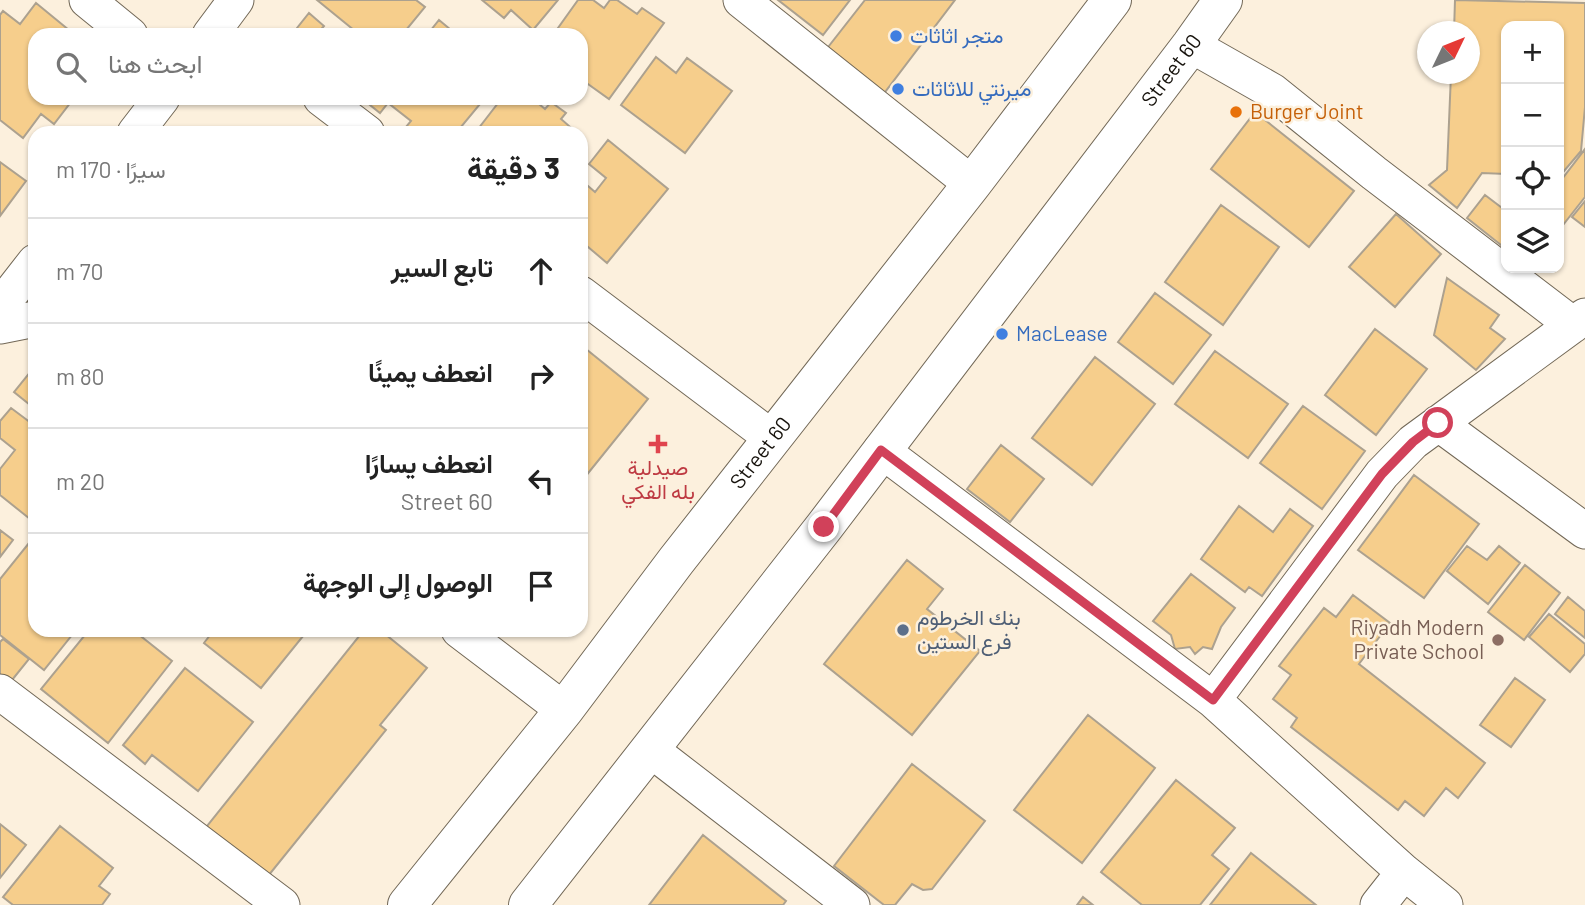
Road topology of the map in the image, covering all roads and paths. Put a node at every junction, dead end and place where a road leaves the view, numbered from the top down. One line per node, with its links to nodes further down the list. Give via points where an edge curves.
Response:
1 (87, 0): 5 (street)
2 (741, 0): 11 (street)
3 (1223, 0): 6 (main road, Street 60)
4 (1106, 2): 11 (main road, Street 60)
5 (122, 28)
6 (1191, 45): 16 (street, via 1272,91 1374,173); 20 (main road, Street 60)
7 (157, 105): 9 (street)
8 (330, 105): 10 (street)
9 (140, 126)
10 (358, 126)
11 (972, 184): 19 (main road, Street 60)
12 (28, 271): 14 (street)
13 (588, 300): 19 (street)
14 (0, 307)
15 (28, 320): 17 (street)
16 (1579, 320): 18 (street)
17 (0, 326)
18 (1438, 423): 21 (street); 24 (street, via 1382,474)
19 (772, 439): 25 (main road, Street 60)
20 (881, 450): 24 (street); 26 (main road, Street 60)
21 (1585, 531)
22 (468, 637): 25 (street)
23 (0, 692): 28 (street)
24 (1213, 700): 27 (street)
25 (564, 710): 29 (main road, Street 60)
26 (651, 750): 30 (main road, Street 60); 31 (street)
27 (1404, 872): 32 (street); 33 (street)
28 (282, 905)
29 (407, 905)
30 (528, 905)
31 (852, 905)
32 (1378, 905)
33 (1445, 905)

